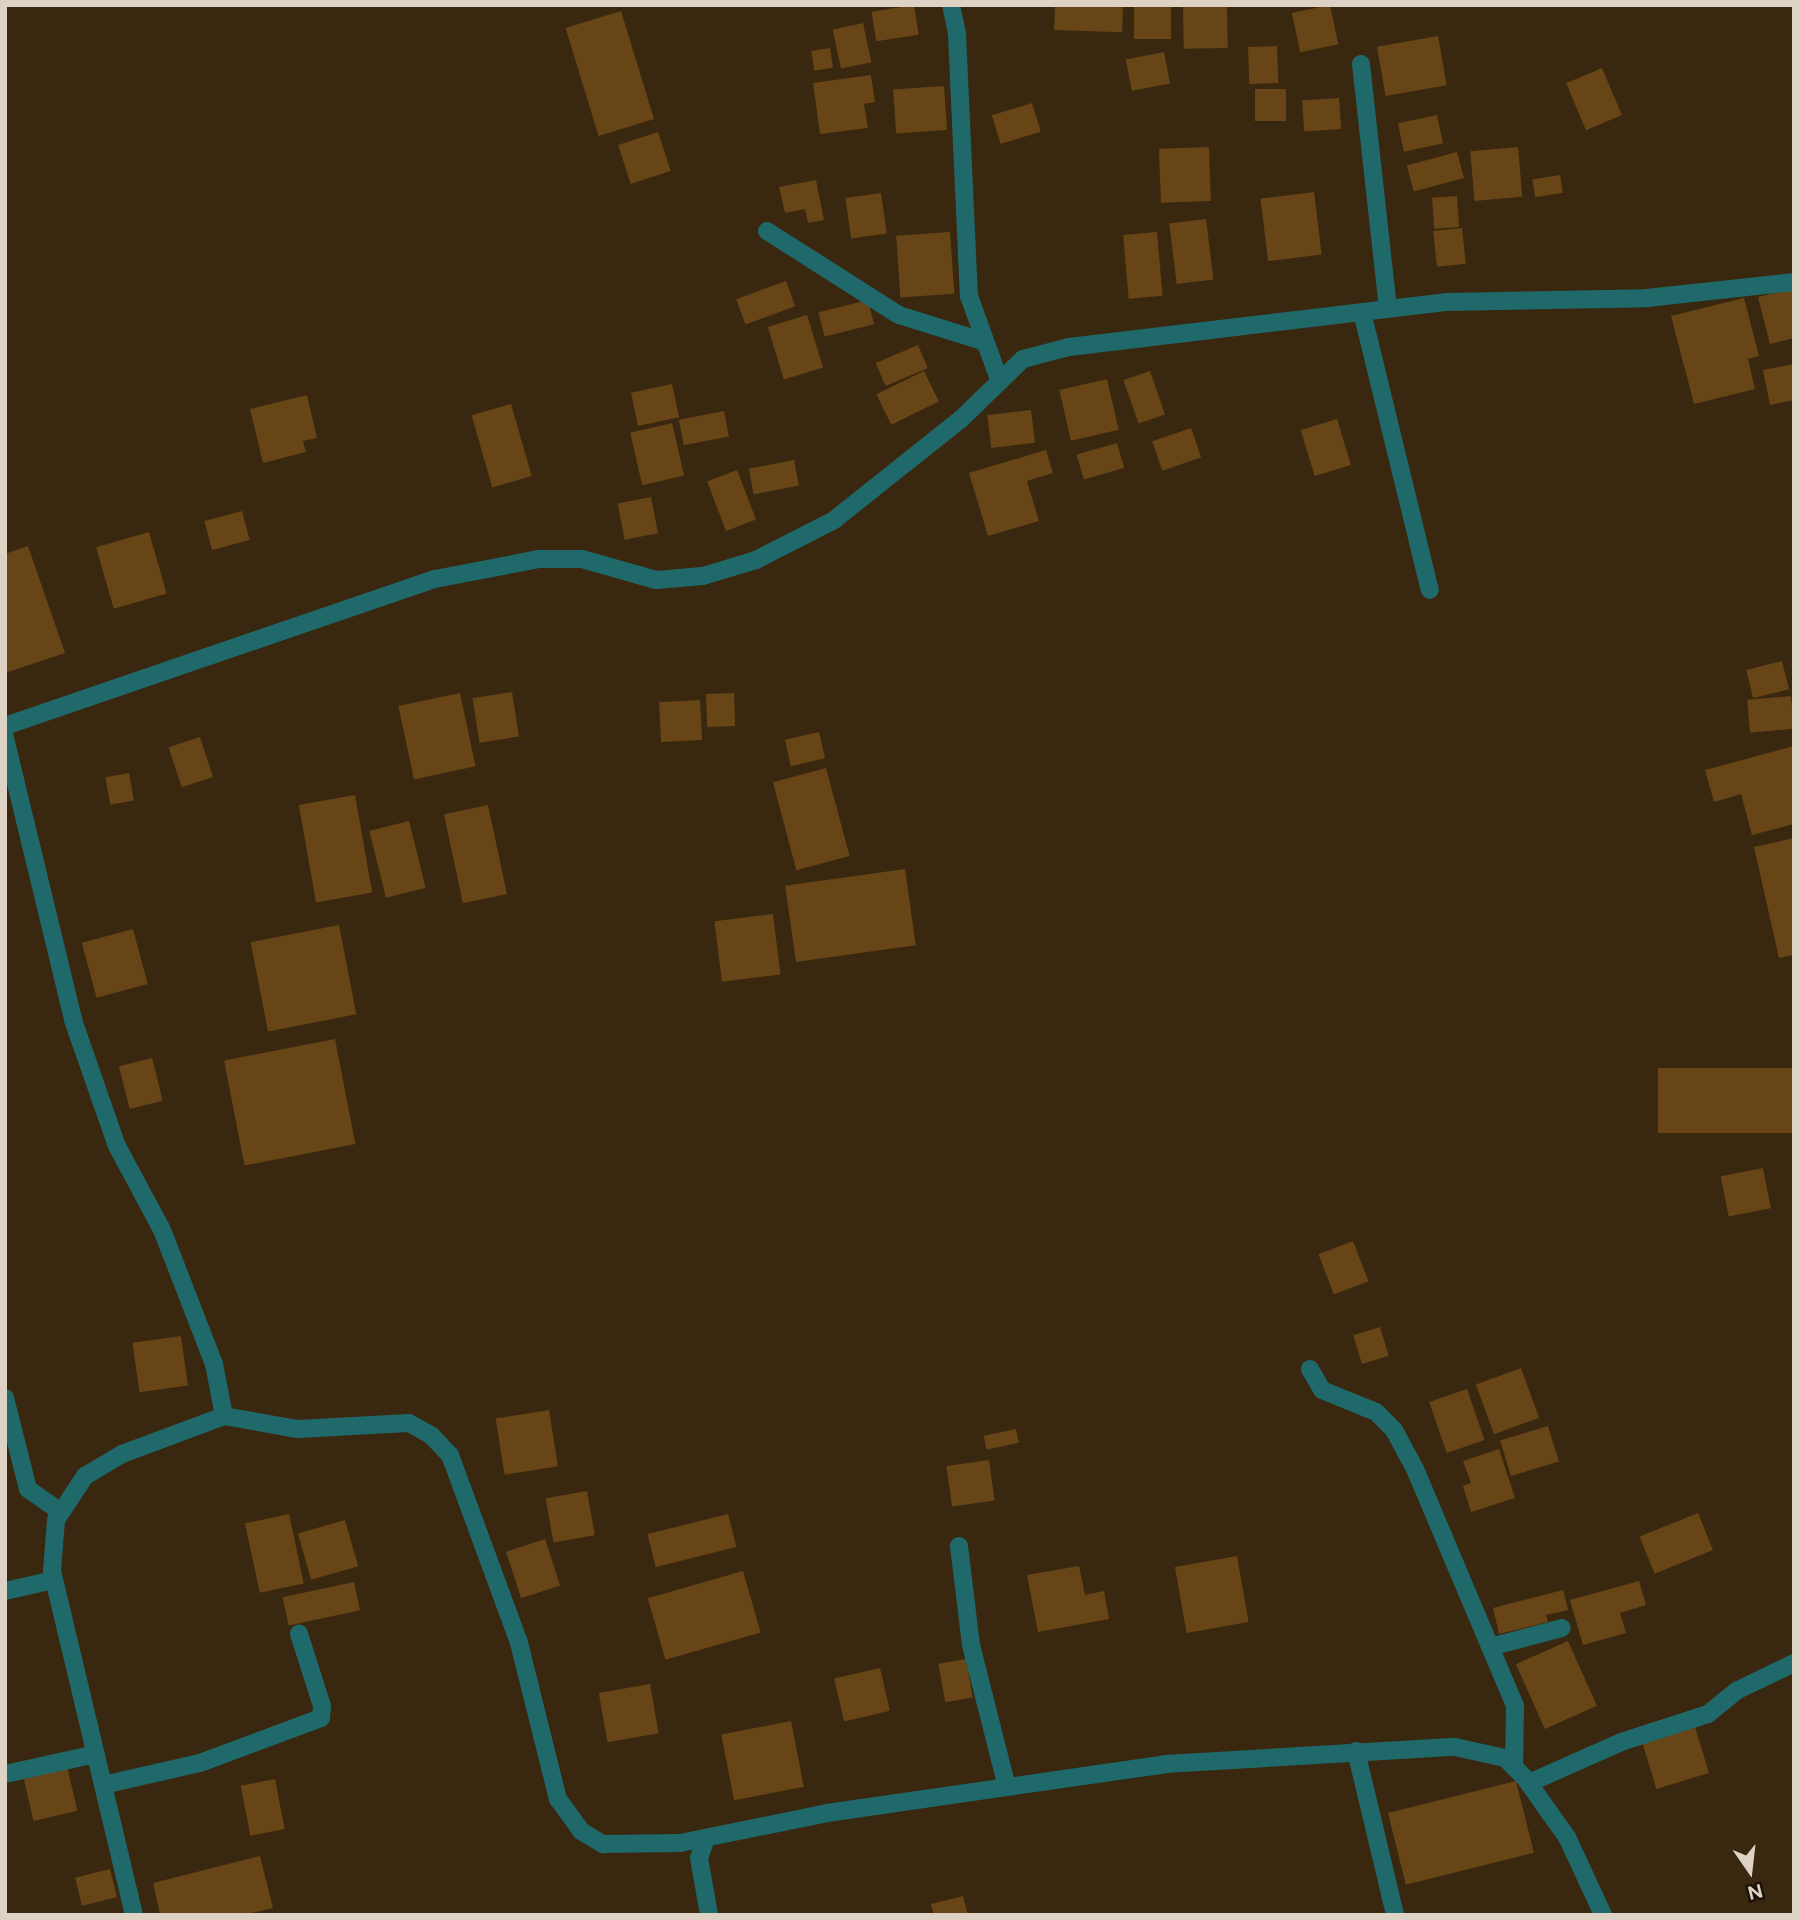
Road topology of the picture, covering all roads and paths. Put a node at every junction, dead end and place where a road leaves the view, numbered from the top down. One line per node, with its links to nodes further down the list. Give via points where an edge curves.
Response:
1 (951, 5): 7 (street, via 969,296)
2 (1361, 64): 5 (street)
3 (767, 230): 7 (street, via 899,315)
4 (1794, 282): 5 (street, via 1647,298)
5 (1388, 309): 6 (street)
6 (1362, 312): 8 (street, via 1069,347 1023,359); 9 (street)
7 (982, 341): 8 (street)
8 (1000, 382): 10 (street, via 834,520 756,560 703,576 656,580 582,559 538,559 435,579)
9 (1430, 590)
10 (5, 726)
11 (6, 747): 14 (street, via 73,1020 117,1146 162,1230 214,1364)
12 (1310, 1368): 21 (street, via 1322,1390 1376,1412 1394,1430 1459,1563)
13 (5, 1398): 15 (street, via 28,1489)
14 (224, 1416): 15 (street, via 103,1465 85,1476); 30 (street, via 298,1429 409,1423 432,1436 450,1455 519,1643 558,1799 580,1831 603,1844)
15 (60, 1511): 17 (street)
16 (959, 1546): 29 (street, via 971,1645)
17 (54, 1580): 18 (street); 24 (street)
18 (5, 1591)
19 (1562, 1628): 21 (street)
20 (299, 1633): 28 (street, via 322,1706 321,1718 200,1763)
21 (1490, 1647): 25 (street, via 1515,1706)
22 (1794, 1663): 27 (street, via 1738,1690 1708,1714 1621,1742)
23 (1356, 1751): 25 (street, via 1455,1748 1506,1758); 29 (street, via 1165,1764); 33 (street)
24 (96, 1754): 26 (street); 28 (street)
25 (1514, 1767): 27 (street)
26 (5, 1774)
27 (1529, 1783): 34 (street, via 1567,1837)
28 (103, 1785): 31 (street)
29 (1007, 1787): 30 (street, via 827,1813)
30 (706, 1838): 32 (street, via 699,1858)
31 (134, 1915)
32 (709, 1915)
33 (1395, 1915)
34 (1603, 1915)

